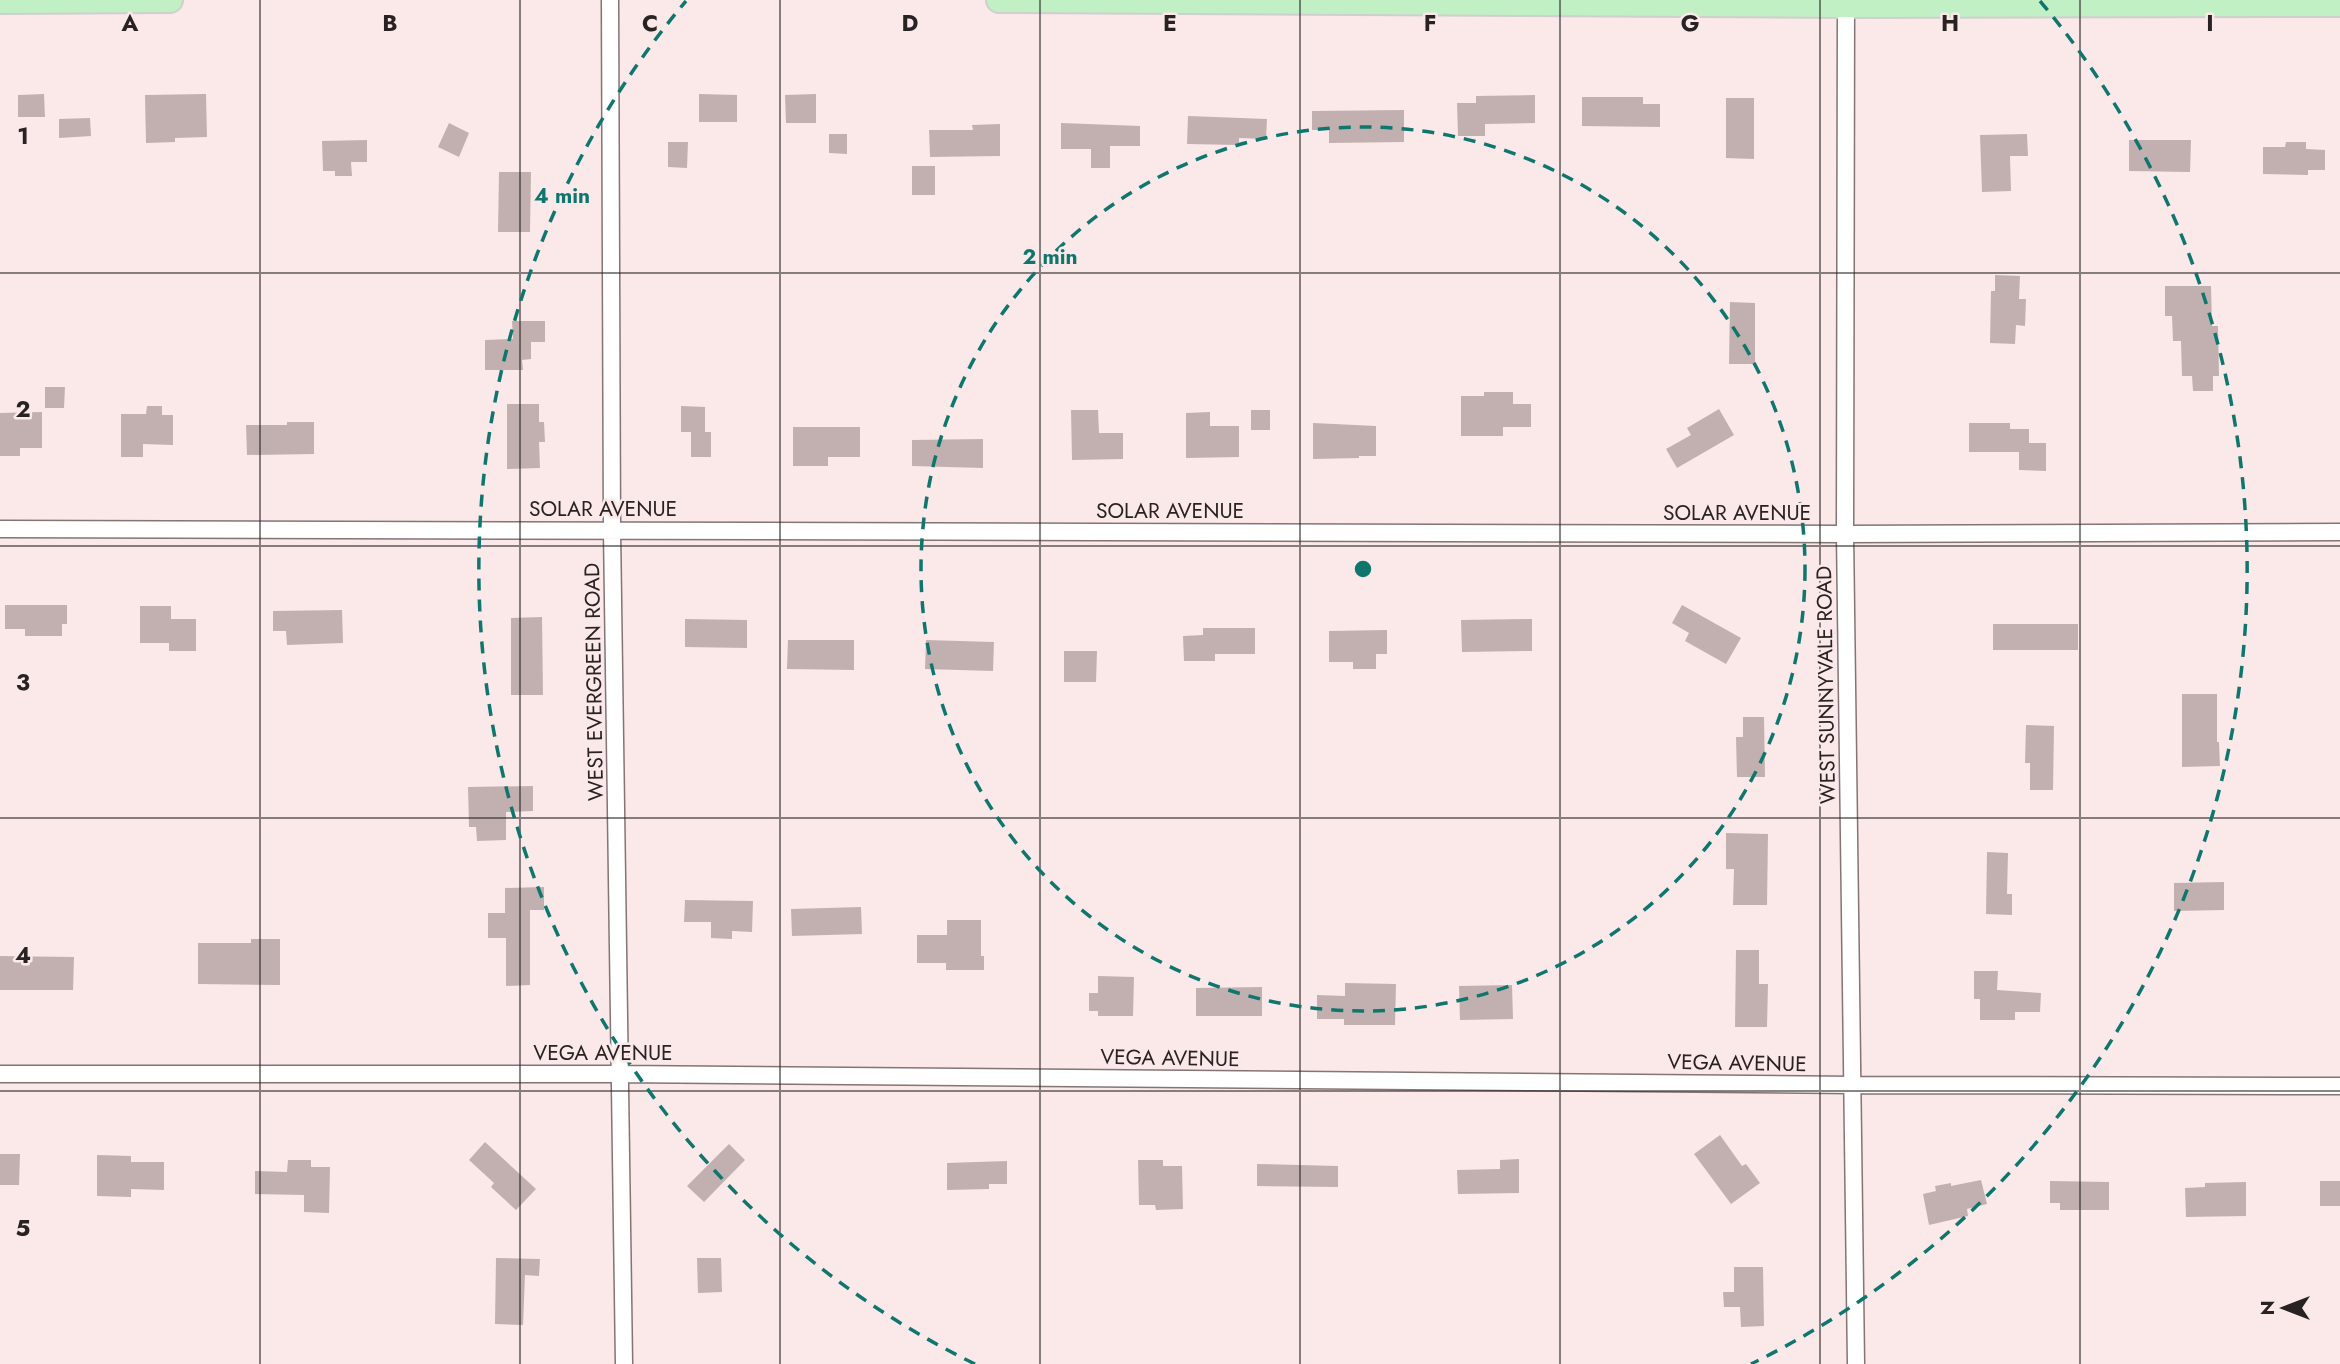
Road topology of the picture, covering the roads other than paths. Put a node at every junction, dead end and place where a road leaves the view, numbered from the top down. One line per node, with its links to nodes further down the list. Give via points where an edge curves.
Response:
1 (170, 0): 4 (main road)
2 (610, 0): 10 (street, WEST EVERGREEN ROAD)
3 (999, 0): 5 (main road)
4 (0, 1)
5 (1232, 1): 8 (main road)
6 (1886, 2): 7 (main road); 8 (main road)
7 (2340, 4)
8 (1846, 5): 12 (street, WEST SUNNYVALE ROAD)
9 (0, 529): 10 (street, SOLAR AVENUE)
10 (612, 530): 12 (street, SOLAR AVENUE); 14 (street, WEST EVERGREEN ROAD)
11 (2340, 532): 12 (street, SOLAR AVENUE)
12 (1845, 534): 15 (street, WEST SUNNYVALE ROAD)
13 (0, 1074): 14 (street, VEGA AVENUE)
14 (620, 1074): 15 (street, VEGA AVENUE); 17 (street, WEST EVERGREEN ROAD)
15 (1853, 1085): 16 (street, VEGA AVENUE); 18 (street, WEST SUNNYVALE ROAD)
16 (2340, 1086)
17 (624, 1364)
18 (1856, 1364)

